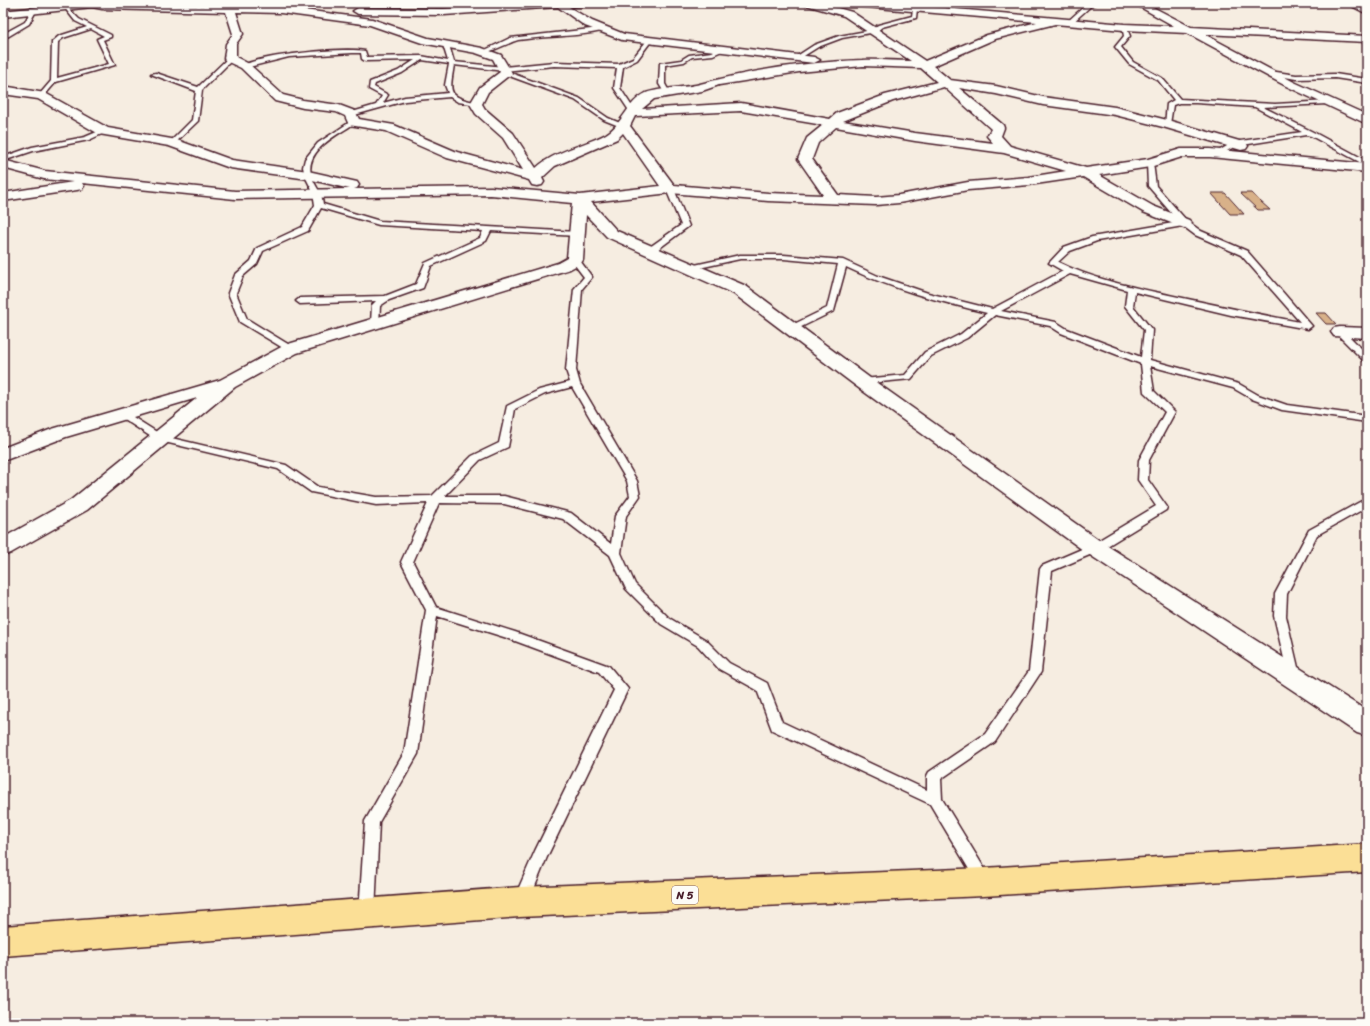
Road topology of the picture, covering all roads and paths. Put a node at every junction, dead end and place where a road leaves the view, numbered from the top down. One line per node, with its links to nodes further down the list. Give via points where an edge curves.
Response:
1 (269, 3): 14 (street)
2 (559, 3): 3 (street); 13 (street); 22 (street, via 581,21)
3 (581, 3)
4 (809, 3): 24 (street, via 848,14)
5 (855, 3): 12 (street)
6 (1095, 3): 19 (lane, via 1090,4)
7 (1138, 3): 23 (street)
8 (1350, 3): 16 (street)
9 (97, 4): 10 (street); 11 (street)
10 (60, 6): 15 (street); 20 (lane, via 76,20)
11 (230, 6): 14 (street); 33 (street, via 238,34 230,44)
12 (917, 6): 18 (street); 24 (lane, via 914,17 880,26)
13 (464, 7): 14 (street, via 437,12)
14 (281, 10): 28 (street, via 372,22 426,41)
15 (33, 11): 17 (street); 25 (lane, via 27,23)
16 (1367, 11)
17 (3, 14)
18 (1055, 22): 19 (street); 36 (street, via 990,37)
19 (1069, 23): 21 (street)
20 (91, 27): 42 (lane, via 61,37 55,42); 42 (lane, via 109,36 100,39 112,65)
21 (1124, 27): 23 (street); 50 (lane, via 1127,36 1118,47 1132,64 1160,79)
22 (600, 30): 27 (street, via 622,37); 30 (lane, via 510,40)
23 (1189, 30): 26 (street); 40 (street)
24 (874, 31): 32 (lane, via 841,37 816,46); 36 (street)
25 (3, 36)
26 (1367, 39)
27 (648, 40): 29 (street); 38 (lane, via 635,59)
28 (446, 44): 30 (street); 34 (lane)
29 (722, 49): 32 (street); 47 (lane, via 691,56 682,62 662,64 662,84)
30 (484, 52): 39 (street, via 497,57)
31 (421, 58): 34 (lane); 37 (lane, via 365,59 363,52 352,51 289,55); 53 (lane, via 400,72 372,83 371,88 385,95)
32 (797, 58): 35 (street)
33 (230, 59): 37 (street); 46 (lane)
34 (452, 63): 39 (lane); 48 (lane, via 448,84)
35 (863, 63): 36 (street); 47 (street, via 799,69)
36 (925, 65): 44 (street)
37 (245, 66): 56 (street, via 279,98 339,109)
38 (620, 66): 39 (lane, via 554,64); 55 (lane, via 617,88)
39 (505, 71): 52 (street, via 478,97); 60 (lane, via 577,99 606,119)
40 (1270, 73): 43 (lane, via 1296,77 1335,76); 51 (street)
41 (154, 74): 46 (lane)
42 (54, 81): 49 (lane)
43 (1367, 81)
44 (946, 83): 58 (street, via 889,98 841,116); 59 (street, via 1115,111); 65 (street, via 998,128 994,136)
45 (3, 90): 49 (street)
46 (199, 90): 63 (lane, via 195,122)
47 (667, 93): 55 (street, via 650,96)
48 (451, 95): 52 (lane, via 460,101); 53 (lane, via 405,99)
49 (41, 96): 61 (street)
50 (1178, 101): 54 (lane); 59 (lane, via 1170,104)
51 (1328, 102): 54 (lane); 57 (street)
52 (476, 104): 75 (street, via 480,112 508,136)
53 (379, 105): 56 (lane)
54 (1254, 105): 62 (lane)
55 (631, 112): 58 (street, via 741,107); 60 (street)
56 (352, 118): 74 (lane, via 313,151 307,162); 75 (street, via 389,128 452,155)
57 (1365, 118)
58 (834, 122): 65 (street, via 915,137); 82 (street, via 812,140 805,159)
59 (1167, 124): 64 (street)
60 (624, 126): 75 (street, via 612,136 550,163); 77 (street)
61 (104, 131): 63 (street); 67 (lane, via 87,140 32,149)
62 (1313, 134): 64 (lane); 71 (lane)
63 (172, 143): 74 (street, via 230,164)
64 (1234, 144): 66 (lane); 68 (street)
65 (1005, 149): 73 (street)
66 (1217, 154): 68 (street); 69 (street, via 1181,153)
67 (3, 159)
68 (1288, 160): 72 (street)
69 (1150, 162): 73 (street); 84 (lane, via 1152,186)
70 (3, 164): 76 (street, via 44,175)
71 (1367, 164)
72 (1367, 168)
73 (1084, 172): 82 (street, via 1029,181 968,186 899,199); 84 (street, via 1148,209)
74 (308, 175): 78 (street); 83 (lane)
75 (535, 177): 79 (street)
76 (108, 182): 80 (street); 83 (street, via 235,195)
77 (670, 189): 81 (street); 82 (street); 87 (lane, via 685,226)
78 (386, 193): 79 (street, via 491,191); 83 (street)
79 (542, 196): 81 (street)
80 (3, 198)
81 (580, 199): 86 (street); 87 (street, via 612,234)
82 (833, 199)
83 (319, 200): 85 (lane, via 379,224); 100 (lane, via 305,229 260,250 254,262 239,275 232,293 243,320)
84 (1184, 223): 91 (lane, via 1095,239 1067,249 1053,263); 92 (lane, via 1198,233 1244,253 1308,326 1230,312)
85 (488, 229): 86 (lane); 93 (lane, via 483,239 428,265 420,286)
86 (577, 234): 88 (street)
87 (650, 251): 90 (street)
88 (575, 260): 96 (street, via 564,266); 105 (lane, via 588,277 578,289 571,370)
89 (843, 262): 90 (lane, via 740,257); 95 (lane, via 875,278); 97 (lane, via 832,309)
90 (690, 268): 97 (street, via 740,290)
91 (1069, 271): 92 (lane); 95 (lane)
92 (1131, 289): 102 (lane, via 1129,306 1148,330)
93 (386, 298): 94 (lane); 96 (lane, via 376,305)
94 (300, 301)
95 (993, 312): 102 (lane, via 1053,324 1064,331); 103 (lane, via 964,336 928,354 908,377)
96 (375, 322): 100 (street)
97 (793, 328): 103 (street)
98 (1340, 332): 99 (street); 101 (lane)
99 (1367, 333)
100 (291, 349): 104 (street)
101 (1367, 359)
102 (1145, 362): 107 (lane, via 1236,386 1255,397 1285,408); 113 (lane, via 1149,392 1170,412 1144,460 1143,480 1162,507)
103 (863, 382): 113 (street)
104 (228, 383): 106 (street); 108 (street)
105 (575, 384): 110 (lane, via 542,392 510,408 504,445 476,458); 114 (lane, via 632,481 635,496 621,516)
106 (122, 414): 108 (lane); 109 (street, via 59,433)
107 (1367, 419)
108 (160, 438): 110 (lane, via 282,467 315,490 376,501); 112 (street, via 79,505)
109 (3, 455)
110 (435, 499): 114 (lane, via 504,500 567,516); 115 (lane, via 407,562)
111 (1367, 502): 116 (lane, via 1313,533 1281,594 1280,616)
112 (3, 548)
113 (1095, 548): 116 (street); 118 (lane, via 1046,569 1035,672 990,738 934,776)
114 (615, 553): 118 (lane, via 630,586 665,621 702,643 724,666 762,687 777,726)
115 (432, 610): 121 (lane, via 604,669 621,689); 122 (lane, via 410,754 372,821)
116 (1295, 678): 117 (street)
117 (1367, 725)
118 (935, 800): 120 (lane)
119 (1367, 858): 120 (highway, N 5)
120 (984, 882): 121 (highway, N 5)
121 (520, 902): 122 (highway, N 5)
122 (367, 914): 123 (highway, N 5)
123 (3, 941)

